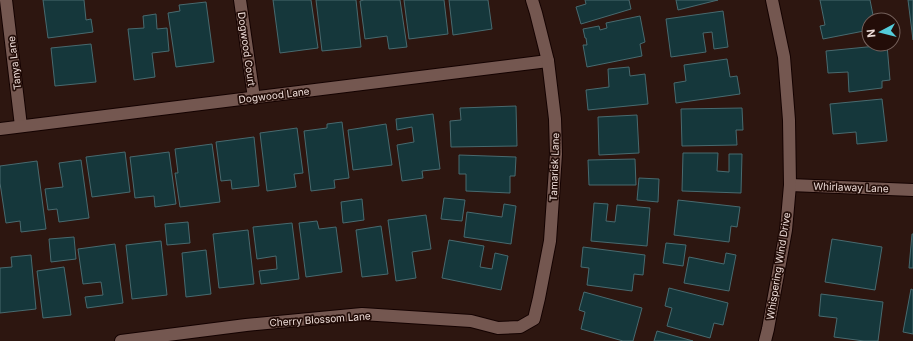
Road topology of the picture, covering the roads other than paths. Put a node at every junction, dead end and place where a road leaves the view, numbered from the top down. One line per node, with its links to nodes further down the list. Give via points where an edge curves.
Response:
1 (6, 0): 7 (street, Tanya Lane)
2 (240, 0): 6 (street, Dogwood Court)
3 (532, 0): 5 (street, Tamarisk Lane)
4 (772, 0): 9 (street, Whispering Wind Drive, via 784,57 789,120)
5 (548, 61): 6 (street, Dogwood Lane); 11 (street, Tamarisk Lane, via 555,119 556,154 550,241 534,319)
6 (254, 98): 7 (street, Dogwood Lane)
7 (21, 126): 8 (street, Dogwood Lane)
8 (0, 129)
9 (790, 185): 10 (street, Whirlaway Lane); 13 (street, Whispering Wind Drive, via 786,230)
10 (913, 190)
11 (520, 327): 12 (street, Cherry Blossom Lane, via 498,328 471,320 362,314)
12 (121, 341)
13 (765, 341)

